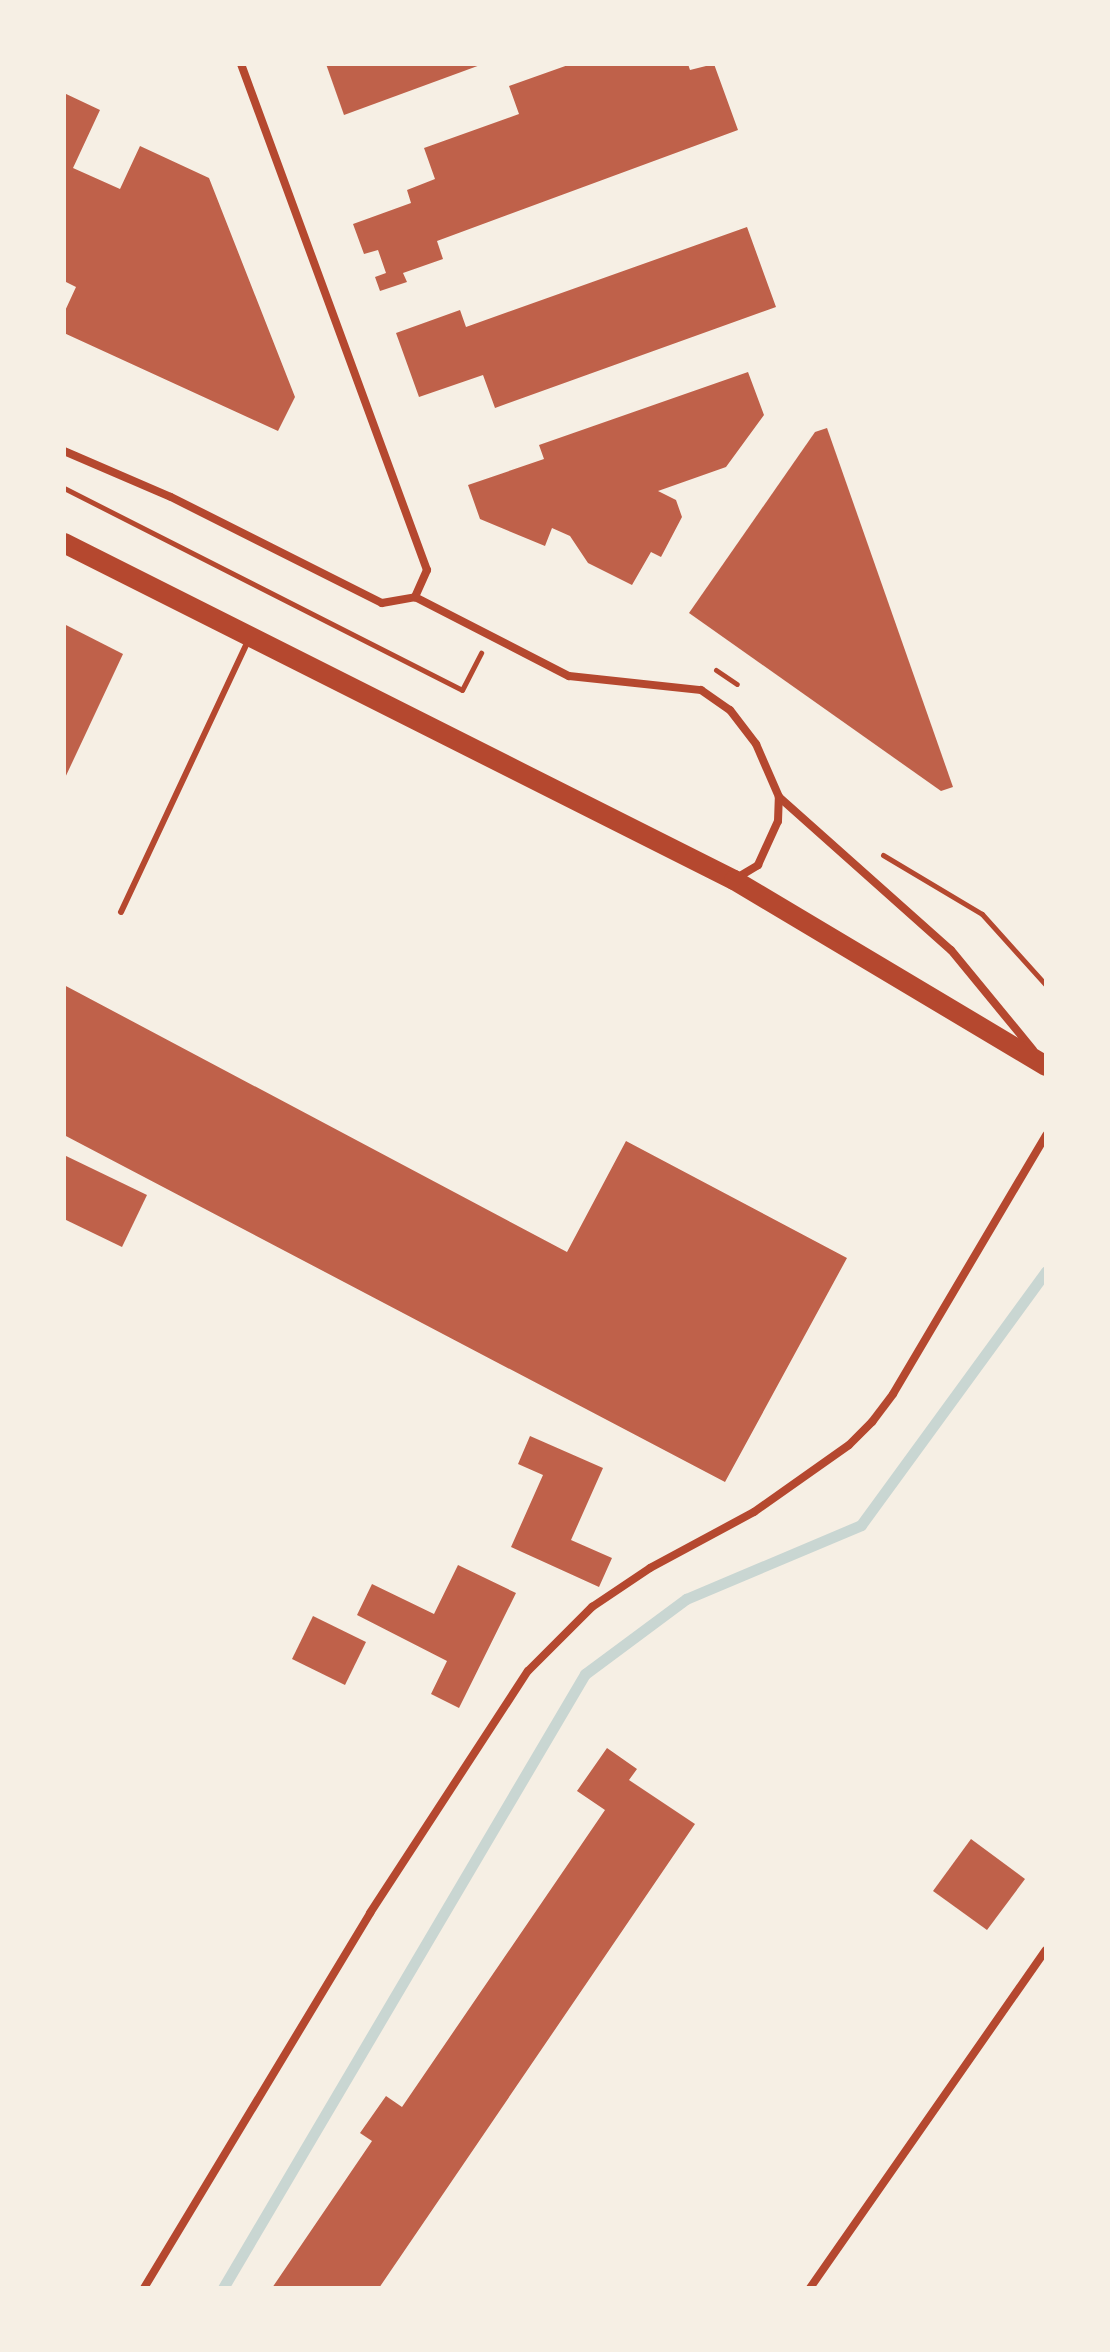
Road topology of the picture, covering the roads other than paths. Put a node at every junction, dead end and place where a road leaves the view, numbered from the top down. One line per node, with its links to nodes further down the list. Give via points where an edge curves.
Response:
1 (241, 64): 4 (street, via 419,545 427,570)
2 (64, 451): 4 (street, via 171,497 382,603)
3 (64, 543): 5 (main road)
4 (415, 597): 6 (street, via 569,676 701,690 742,724)
5 (252, 635): 7 (main road); 8 (lane)
6 (779, 797): 7 (street, via 778,821 758,865); 9 (street, via 951,950)
7 (734, 880): 9 (main road)
8 (121, 912)
9 (1044, 1065)
10 (1046, 1135): 12 (street, via 872,1422 849,1445 754,1512 650,1568 592,1607 528,1671 370,1913)
11 (1046, 1950): 13 (street)
12 (144, 2288)
13 (810, 2288)

